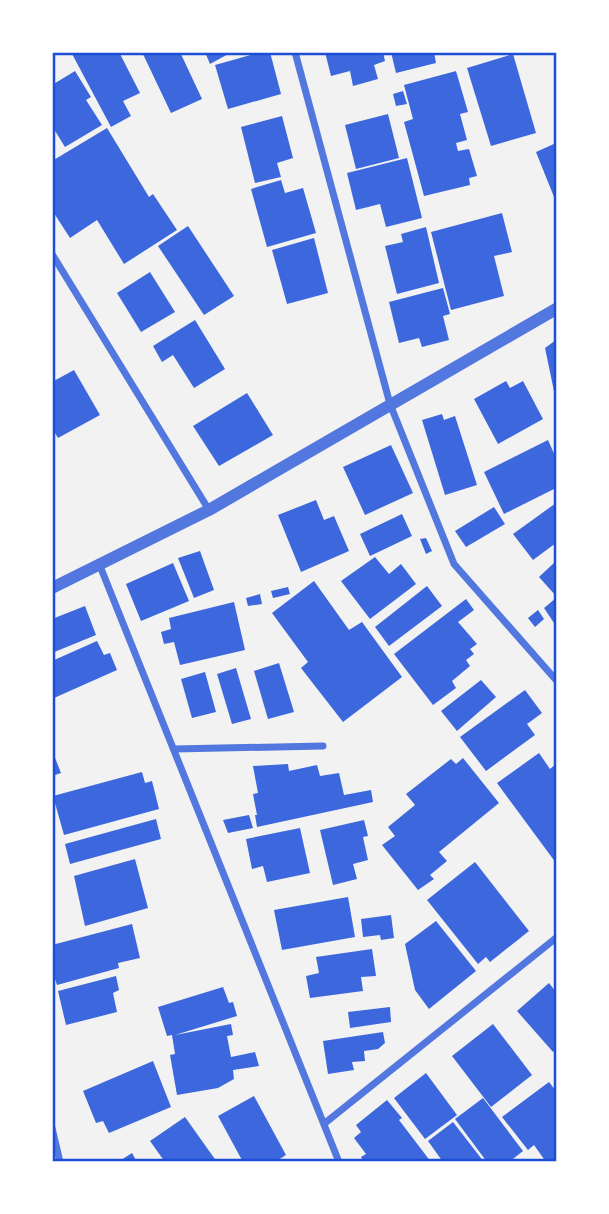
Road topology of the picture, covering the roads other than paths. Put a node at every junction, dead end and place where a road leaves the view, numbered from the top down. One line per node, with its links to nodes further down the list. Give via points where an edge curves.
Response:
1 (295, 52): 4 (street)
2 (52, 254): 5 (street)
3 (556, 309): 4 (street)
4 (390, 404): 5 (street); 8 (street, via 454,564)
5 (209, 510): 6 (street)
6 (100, 566): 7 (street); 10 (street)
7 (52, 588)
8 (556, 680)
9 (323, 746): 10 (street)
10 (174, 749): 12 (street)
11 (556, 938): 12 (street)
12 (325, 1123): 15 (street)
13 (52, 1128): 14 (street)
14 (60, 1161)
15 (339, 1161)

